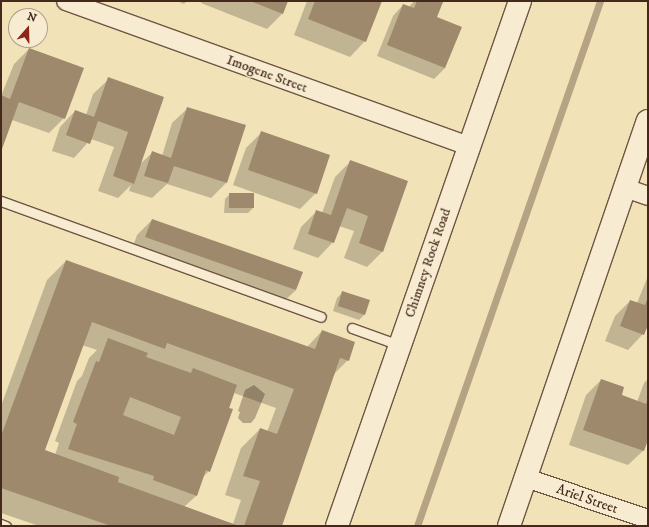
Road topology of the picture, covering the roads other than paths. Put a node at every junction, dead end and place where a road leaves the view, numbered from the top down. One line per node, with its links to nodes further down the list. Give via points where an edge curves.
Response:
1 (66, 1): 4 (street, Imogene Street)
2 (520, 1): 4 (main road, Chimney Rock Road)
3 (648, 120): 5 (main road)
4 (468, 146): 10 (main road, Chimney Rock Road)
5 (625, 188): 6 (street); 11 (main road)
6 (648, 196)
7 (1, 201): 8 (lane)
8 (321, 317)
9 (352, 328): 10 (lane)
10 (399, 345): 15 (main road, Chimney Rock Road)
11 (526, 478): 12 (street, Ariel Street); 16 (main road)
12 (648, 519)
13 (1, 524): 14 (lane)
14 (6, 526)
15 (337, 526)
16 (509, 526)

